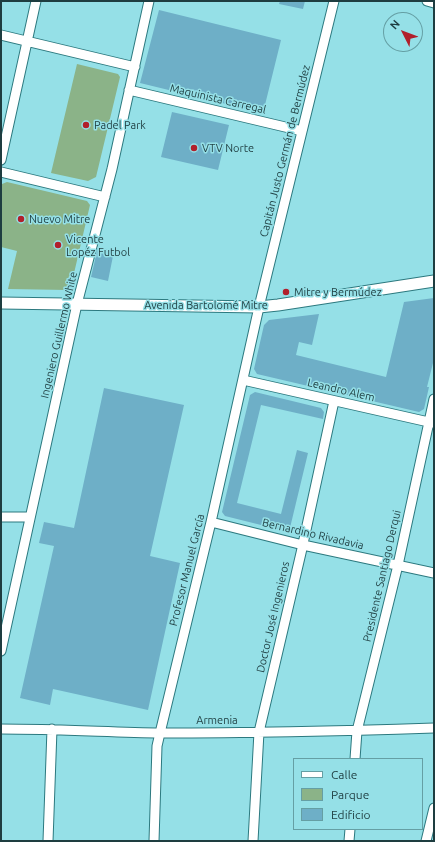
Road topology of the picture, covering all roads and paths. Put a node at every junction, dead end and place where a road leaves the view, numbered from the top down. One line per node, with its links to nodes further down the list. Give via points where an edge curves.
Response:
1 (36, 1): 7 (street)
2 (149, 1): 8 (street, Ingeniero Guillermo White)
3 (334, 1): 10 (street, Capitán Justo Germán de Bermúdez)
4 (427, 1): 5 (street)
5 (434, 3)
6 (1, 35): 7 (street)
7 (27, 41): 8 (street); 11 (street)
8 (135, 67): 9 (street, Ingeniero Guillermo White)
9 (129, 90): 10 (street, Maquinista Carregal); 13 (street, Ingeniero Guillermo White)
10 (302, 131): 17 (street, Capitán Justo Germán de Bermúdez)
11 (1, 160)
12 (1, 172): 13 (street)
13 (105, 197): 16 (street, Ingeniero Guillermo White)
14 (434, 281): 17 (main road, Avenida Bartolomé Mitre)
15 (1, 303): 16 (main road, Avenida Bartolomé Mitre)
16 (77, 304): 17 (main road, Avenida Bartolomé Mitre); 23 (street, Ingeniero Guillermo White)
17 (259, 307): 18 (street, Profesor Manuel García)
18 (243, 380): 20 (street, Leandro Alem); 24 (street, Profesor Manuel García)
19 (434, 398): 21 (street, Presidente Santiago Derqui)
20 (334, 401): 21 (street, Leandro Alem); 25 (street, Doctor José Ingenieros)
21 (431, 423): 26 (street, Presidente Santiago Derqui)
22 (1, 517): 23 (street)
23 (30, 517): 28 (street, Ingeniero Guillermo White)
24 (211, 522): 25 (street, Bernardino Rivadavia); 33 (street, Profesor Manuel García)
25 (303, 545): 26 (street, Bernardino Rivadavia); 34 (street, Doctor José Ingenieros)
26 (398, 565): 27 (street, Bernardino Rivadavia); 32 (street, Presidente Santiago Derqui)
27 (434, 573)
28 (1, 651)
29 (434, 728): 32 (street, Armenia)
30 (1, 729): 31 (street, Armenia)
31 (52, 729): 33 (street, Armenia); 38 (street)
32 (357, 731): 34 (street, Armenia); 35 (street, Presidente Santiago Derqui)
33 (160, 732): 34 (street, Armenia); 39 (street, Profesor Manuel García, via 157,746)
34 (259, 732): 40 (street, Doctor José Ingenieros)
35 (355, 758)
36 (434, 808): 42 (street)
37 (350, 830): 41 (street)
38 (48, 841)
39 (154, 841)
40 (253, 841)
41 (349, 841)
42 (426, 841)

